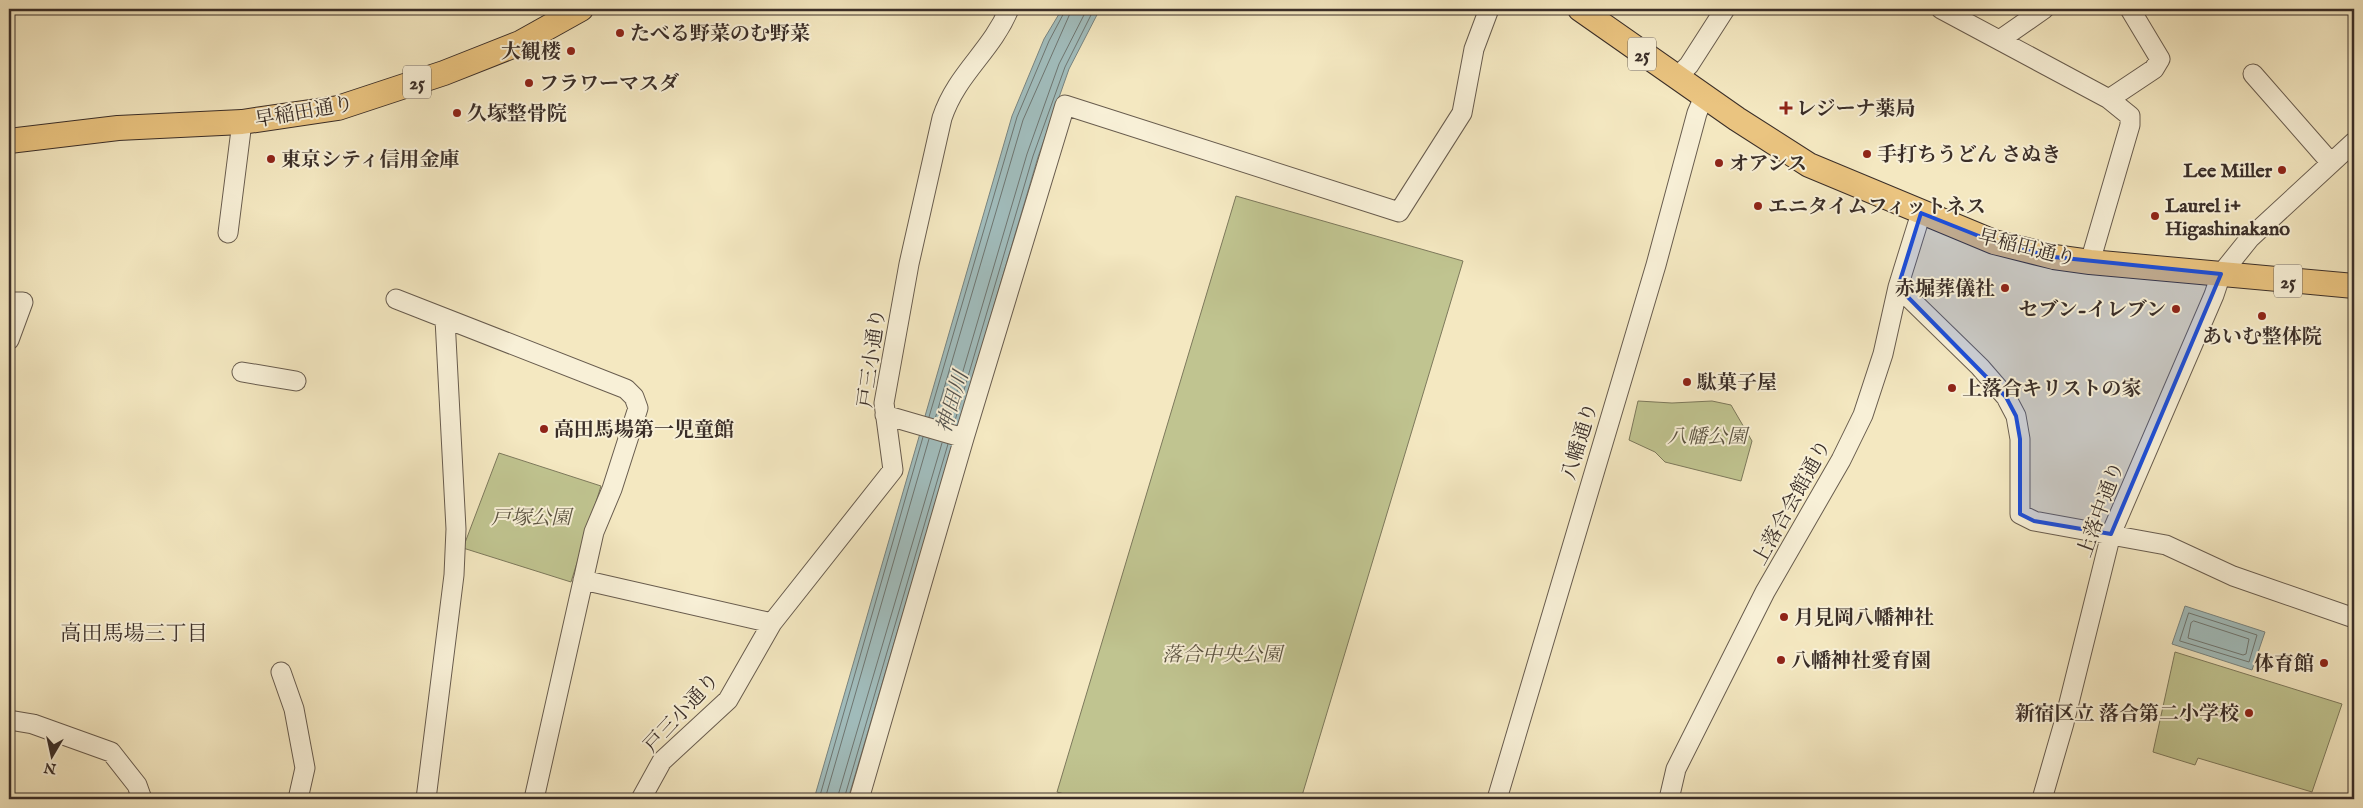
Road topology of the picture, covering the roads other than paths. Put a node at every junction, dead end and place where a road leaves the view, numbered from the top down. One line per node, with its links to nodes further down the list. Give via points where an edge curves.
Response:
1 (581, 9): 14 (main road, 早稲田通り / 25, via 520,43 378,96 325,111)
2 (1009, 9): 30 (street, 戸三小通り, via 996,36 949,98 942,118 895,336)
3 (1489, 9): 31 (street, via 1474,49 1462,113 1399,212 1065,105)
4 (1580, 9): 11 (main road, 早稲田通り / 25)
5 (1725, 9): 11 (street, via 1689,65)
6 (1941, 9): 9 (street)
7 (2044, 9): 9 (street)
8 (2130, 9): 13 (street, via 2160,59 2154,69)
9 (2000, 39): 13 (street)
10 (2252, 74): 17 (street)
11 (1677, 77): 12 (main road, 早稲田通り / 25)
12 (1704, 97): 18 (main road, 早稲田通り / 25, via 1809,165); 44 (street, 八幡通り)
13 (2109, 98): 20 (street, via 2130,116 2130,125)
14 (242, 122): 15 (main road, 早稲田通り / 25, via 118,128); 19 (street)
15 (9, 141)
16 (2354, 142): 17 (street, 上落中通り)
17 (2331, 163): 21 (street, 上落中通り, via 2250,238)
18 (1921, 213): 20 (main road, 早稲田通り / 25, via 1994,242); 23 (street, 上落合会館通り)
19 (228, 233)
20 (2090, 262): 21 (main road, 早稲田通り / 25)
21 (2221, 274): 22 (main road, 早稲田通り / 25); 32 (street, 上落中通り)
22 (2354, 286)
23 (1898, 287): 32 (street, via 2006,397 2016,416 2020,438 2020,514 2034,521); 45 (street, 上落合会館通り, via 1883,354 1863,416 1842,460 1765,592 1676,769)
24 (396, 299): 26 (street)
25 (9, 302): 27 (street, via 23,302)
26 (445, 318): 33 (street, via 626,389 634,397 638,408 612,489 594,532); 40 (street, via 456,530 454,575)
27 (9, 340)
28 (242, 372): 29 (street)
29 (296, 382)
30 (885, 415): 31 (street); 35 (street, 戸三小通り, via 893,470)
31 (959, 436): 43 (street)
32 (2111, 534): 34 (street, via 2166,545 2233,576); 46 (street, 上落中通り)
33 (583, 580): 35 (street); 41 (street)
34 (2354, 618)
35 (772, 624): 42 (street, 戸三小通り, via 728,700 662,761)
36 (281, 672): 39 (street, via 294,709 305,768)
37 (9, 720): 38 (street, via 33,724 110,752 137,785)
38 (142, 799)
39 (298, 799)
40 (426, 799)
41 (534, 799)
42 (641, 799)
43 (859, 799)
44 (1497, 799)
45 (1668, 799)
46 (2042, 799)

